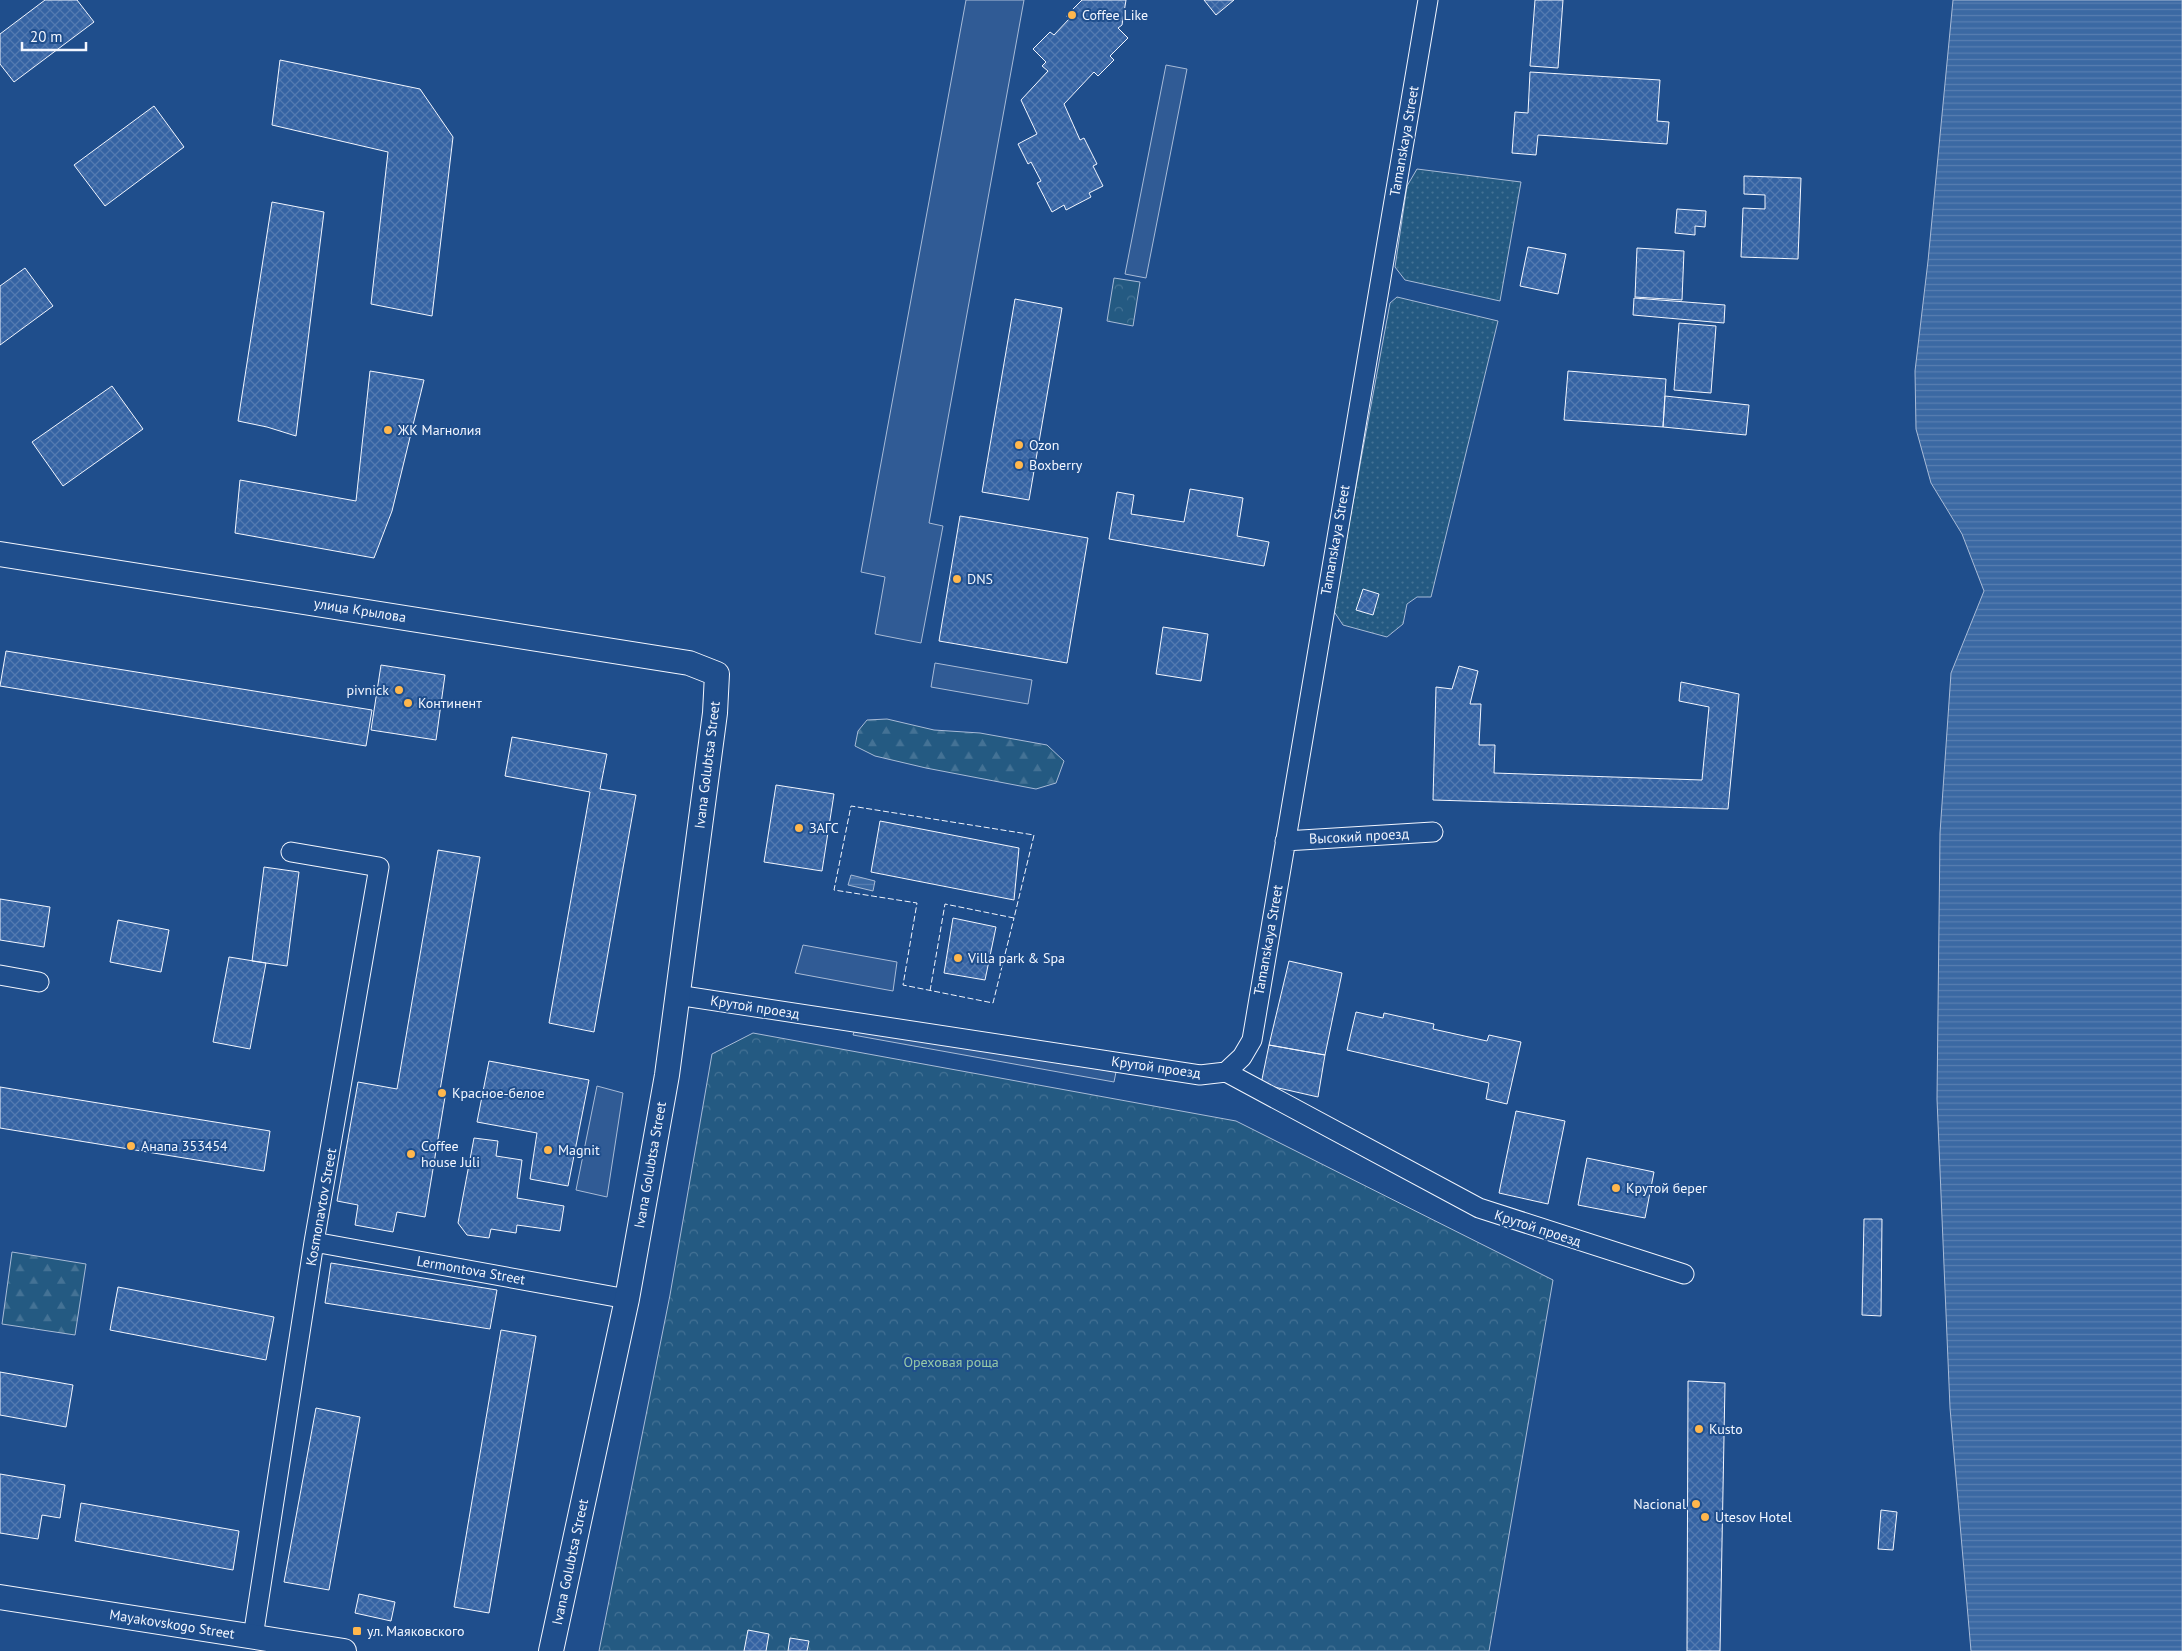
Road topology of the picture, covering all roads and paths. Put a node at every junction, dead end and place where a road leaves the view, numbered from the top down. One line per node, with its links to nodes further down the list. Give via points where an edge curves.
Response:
1 (1428, 0): 5 (street, Tamanskaya Street)
2 (0, 554): 3 (street, улица Крылова, via 689,663)
3 (717, 674): 9 (street, Ivana Golubtsa Street, via 715,713)
4 (1433, 832): 5 (street, Высокий проезд)
5 (1285, 841): 10 (street, Tamanskaya Street, via 1252,1040 1242,1057)
6 (291, 852): 11 (street, Kosmonavtov Street, via 379,867)
7 (0, 975): 8 (street)
8 (39, 982)
9 (677, 995): 10 (street, Крутой проезд, via 1200,1075); 13 (street, Ivana Golubtsa Street, via 667,1076)
10 (1226, 1072): 12 (street, Крутой проезд, via 1479,1208)
11 (314, 1242): 13 (street, Lermontova Street); 15 (street, Kosmonavtov Street)
12 (1684, 1274)
13 (627, 1299): 17 (street, Ivana Golubtsa Street)
14 (0, 1597): 15 (street, Mayakovskogo Street)
15 (253, 1637): 16 (street, Mayakovskogo Street)
16 (342, 1651)
17 (551, 1651)

